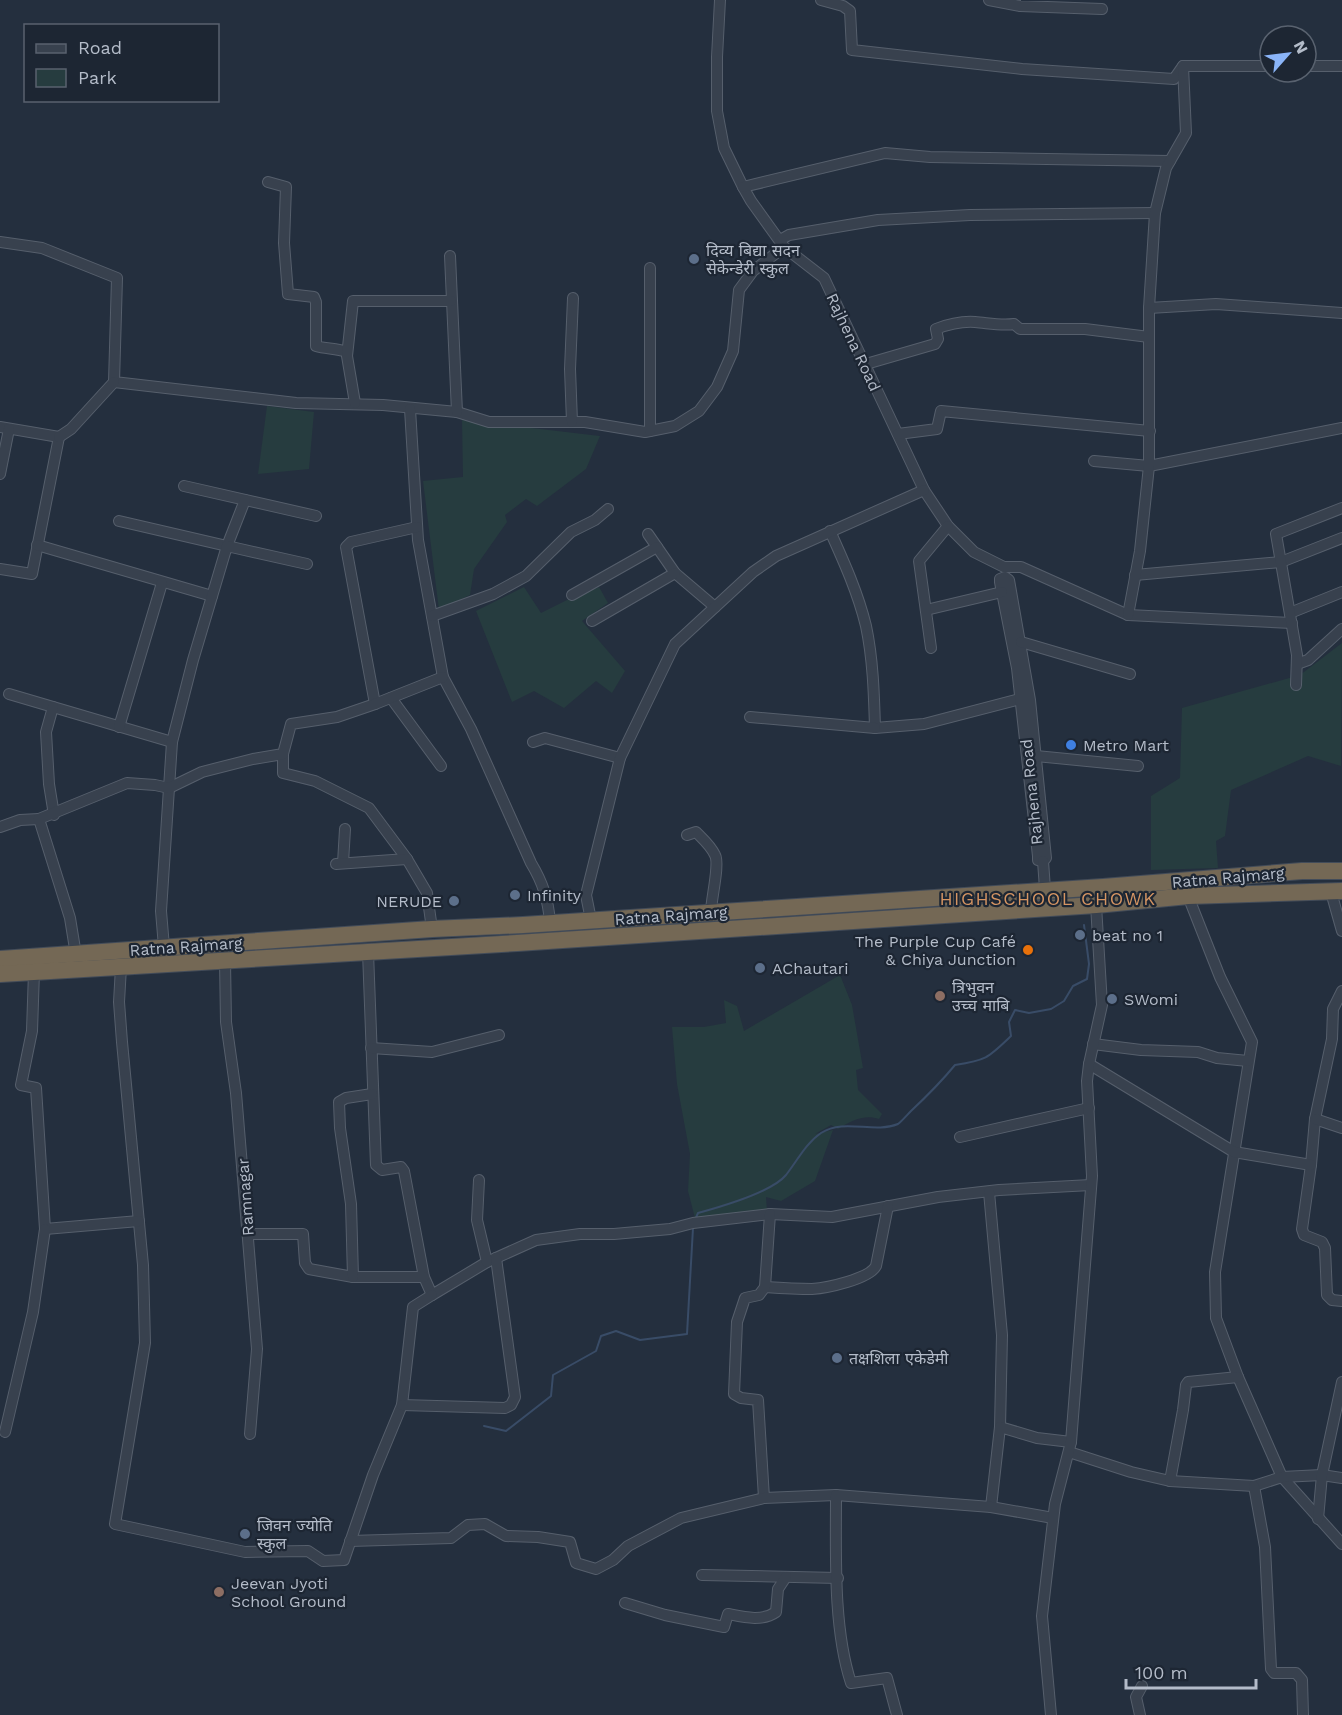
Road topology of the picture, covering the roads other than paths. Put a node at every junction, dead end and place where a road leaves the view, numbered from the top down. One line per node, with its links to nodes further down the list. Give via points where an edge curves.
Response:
1 (720, 0): 11 (street, Rajhena Road, via 717,111 724,148)
2 (821, 0): 5 (street, via 850,11 852,50 1022,69 1174,79)
3 (989, 0): 4 (street, via 1020,6)
4 (1102, 9)
5 (1183, 66): 6 (street); 9 (street, via 1186,133)
6 (1258, 66)
7 (1318, 66): 8 (street)
8 (1342, 66)
9 (1170, 161): 11 (street, via 885,153); 12 (street)
10 (268, 182): 22 (street, via 286,187 284,243 288,294 314,297 316,346)
11 (743, 187): 14 (street, Rajhena Road)
12 (1155, 213): 14 (street, via 878,220 789,235); 19 (street)
13 (0, 242): 24 (street, via 42,248 117,278)
14 (782, 243): 23 (street, Rajhena Road, via 824,278); 31 (street, via 739,290 733,351 717,387 699,411 675,426)
15 (450, 256): 18 (street)
16 (650, 268): 31 (street)
17 (573, 298): 28 (street)
18 (451, 300): 22 (street, via 353,301); 27 (street)
19 (1149, 308): 20 (street, via 1216,304); 21 (street)
20 (1342, 313)
21 (1149, 337): 23 (street, via 1085,329 954,323 936,328 936,344); 32 (street)
22 (347, 352): 25 (street)
23 (866, 364): 33 (street, Rajhena Road)
24 (114, 382): 25 (street, via 296,403); 34 (street)
25 (355, 404): 26 (street)
26 (410, 409): 27 (street); 46 (street)
27 (457, 412): 28 (street, via 489,422)
28 (572, 422): 31 (street)
29 (5, 428): 34 (street); 37 (street)
30 (1342, 428): 36 (street)
31 (650, 431)
32 (1150, 431): 33 (street, via 941,411 937,429); 36 (street)
33 (898, 434): 39 (street, Rajhena Road)
34 (59, 437): 50 (street)
35 (1094, 461): 36 (street)
36 (1149, 466): 57 (street)
37 (0, 474)
38 (184, 486): 40 (street)
39 (924, 490): 45 (street, Rajhena Road); 47 (street)
40 (245, 500): 43 (street); 51 (street)
41 (1342, 508): 53 (street, via 1276,534)
42 (608, 509): 66 (street, via 572,532 526,576 493,594)
43 (316, 516)
44 (119, 521): 51 (street)
45 (948, 526): 58 (street, Rajhena Road); 64 (street, via 919,561)
46 (417, 527): 66 (street); 80 (street, via 351,542 346,547)
47 (830, 531): 63 (street, via 776,556); 84 (street, via 865,624)
48 (648, 534): 52 (street)
49 (1342, 538): 53 (street)
50 (37, 545): 55 (street, via 32,574); 59 (street)
51 (227, 546): 54 (street); 62 (street)
52 (657, 547): 56 (street); 61 (street)
53 (1281, 562): 57 (street); 67 (street)
54 (307, 564)
55 (0, 568)
56 (675, 573): 63 (street); 68 (street)
57 (1135, 575): 65 (street)
58 (1004, 580): 64 (street); 65 (street, via 1021,567); 70 (street, Rajhena Road); 73 (street, Rajhena Road)
59 (162, 583): 62 (street); 83 (street)
60 (1342, 592): 67 (street)
61 (572, 595)
62 (212, 596): 85 (street)
63 (715, 607): 88 (street, via 675,644)
64 (926, 610): 71 (street)
65 (1128, 615): 67 (street)
66 (432, 616): 75 (street)
67 (1291, 618): 72 (street)
68 (592, 621)
69 (1342, 629): 72 (street, via 1308,660)
70 (1021, 642): 73 (street, Rajhena Road); 74 (street)
71 (931, 648)
72 (1297, 664): 76 (street)
73 (1021, 667): 79 (street, Rajhena Road); 89 (street, Rajhena Road)
74 (1130, 674)
75 (443, 677): 78 (street); 106 (street, via 543,882)
76 (1296, 685)
77 (9, 694): 81 (street)
78 (391, 698): 80 (street); 90 (street)
79 (1020, 699): 84 (street, via 924,724); 89 (street, Rajhena Road)
80 (375, 704): 87 (street, via 337,717 291,724)
81 (53, 707): 83 (street); 93 (street, via 46,732)
82 (750, 717): 84 (street)
83 (119, 727): 85 (street)
84 (875, 728)
85 (172, 742): 92 (street)
86 (532, 742): 88 (street, via 544,738)
87 (283, 754): 92 (street, via 202,772); 98 (street, via 283,773 315,781 369,808)
88 (620, 758): 105 (street, via 586,895)
89 (1034, 763): 91 (street); 100 (street, Rajhena Road)
90 (441, 766)
91 (1138, 766)
92 (169, 788): 93 (street, via 127,783); 109 (street, via 161,911)
93 (54, 815): 94 (street)
94 (39, 819): 95 (street); 111 (street, via 70,918)
95 (0, 827)
96 (345, 829): 98 (street, via 339,864)
97 (687, 835): 104 (street, via 696,832 715,854)
98 (407, 859): 107 (street, via 427,893)
99 (1342, 871): 100 (highway, Ratna Rajmarg)
100 (1044, 889): 104 (highway, Ratna Rajmarg)
101 (1336, 892): 102 (highway, Ratna Rajmarg); 108 (street)
102 (1188, 896): 103 (highway, Ratna Rajmarg); 121 (street, via 1220,977 1252,1042)
103 (1096, 905): 110 (highway, Ratna Rajmarg); 119 (street, via 1102,1005)
104 (711, 912): 105 (highway, Ratna Rajmarg)
105 (591, 920): 106 (highway, Ratna Rajmarg)
106 (550, 922): 107 (highway, Ratna Rajmarg)
107 (432, 929): 109 (highway, Ratna Rajmarg)
108 (1342, 931)
109 (164, 947): 111 (highway, Ratna Rajmarg)
110 (368, 952): 113 (highway, Ratna Rajmarg); 120 (street)
111 (76, 955): 112 (highway, Ratna Rajmarg)
112 (0, 959)
113 (225, 961): 114 (highway, Ratna Rajmarg); 137 (street, Ramnagar, via 226,1022)
114 (121, 967): 115 (highway, Ratna Rajmarg); 135 (street, via 119,1002)
115 (34, 972): 116 (highway, Ratna Rajmarg); 136 (street, via 32,1031 21,1085 36,1088)
116 (0, 974)
117 (1342, 991): 125 (street, via 1333,1009 1332,1039)
118 (500, 1035): 120 (street, via 432,1052)
119 (1093, 1044): 121 (street, via 1198,1052); 122 (street)
120 (370, 1048): 123 (street)
121 (1248, 1062): 128 (street)
122 (1089, 1064): 124 (street); 128 (street)
123 (372, 1094): 139 (street, via 339,1102 351,1204); 140 (street, via 376,1165 382,1170 401,1167 404,1171)
124 (1089, 1108): 127 (street); 131 (street)
125 (1315, 1119): 126 (street); 129 (street)
126 (1342, 1128)
127 (960, 1137)
128 (1234, 1152): 129 (street); 144 (street, via 1215,1272 1216,1318)
129 (1311, 1165): 143 (street, via 1302,1229 1304,1235 1322,1242 1327,1295)
130 (479, 1180): 138 (street, via 477,1220)
131 (1091, 1185): 132 (street); 150 (street)
132 (989, 1192): 133 (street); 147 (street, via 1002,1335)
133 (888, 1206): 134 (street, via 832,1217); 141 (street, via 873,1272 813,1289)
134 (770, 1214): 138 (street, via 670,1229 536,1240); 141 (street)
135 (139, 1221): 136 (street); 161 (street, via 145,1343 115,1524 245,1552 308,1551 322,1561 344,1560)
136 (45, 1229): 148 (street, via 33,1312)
137 (248, 1234): 139 (street, via 303,1234 309,1269); 149 (street, Ramnagar, via 257,1349)
138 (492, 1260): 142 (street); 146 (street, via 515,1397 511,1405)
139 (353, 1277): 140 (street)
140 (424, 1277): 142 (street)
141 (765, 1287): 157 (street, via 759,1295 745,1298 737,1322 734,1394 758,1400)
142 (432, 1294): 146 (street, via 413,1308)
143 (1342, 1301)
144 (1238, 1377): 152 (street); 154 (street, via 1186,1385)
145 (1342, 1382): 151 (street)
146 (402, 1406): 161 (street)
147 (1000, 1427): 150 (street); 158 (street)
148 (5, 1432)
149 (250, 1434)
150 (1070, 1447): 154 (street, via 1131,1472); 159 (street)
151 (1322, 1475): 152 (street); 153 (street); 160 (street)
152 (1282, 1477): 155 (street); 160 (street)
153 (1342, 1478)
154 (1170, 1481): 155 (street)
155 (1254, 1486): 171 (street, via 1265,1547 1271,1669 1274,1673 1296,1673 1302,1680)
156 (836, 1495): 157 (street); 158 (street); 165 (street)
157 (764, 1498): 161 (street, via 681,1518 628,1546 596,1569 576,1563 570,1542 506,1536 485,1524 468,1525 451,1538)
158 (991, 1507): 159 (street)
159 (1053, 1518): 169 (street, via 1042,1616)
160 (1318, 1519): 162 (street)
161 (350, 1540)
162 (1342, 1544)
163 (702, 1575): 164 (street)
164 (786, 1577): 165 (street); 166 (street, via 778,1589 776,1612 769,1617 752,1618 728,1614 724,1627)
165 (838, 1578): 168 (street, via 843,1660 851,1683 887,1678)
166 (625, 1603)
167 (1142, 1686): 170 (street, via 1136,1696)
168 (897, 1715)
169 (1051, 1715)
170 (1140, 1715)
171 (1303, 1715)

